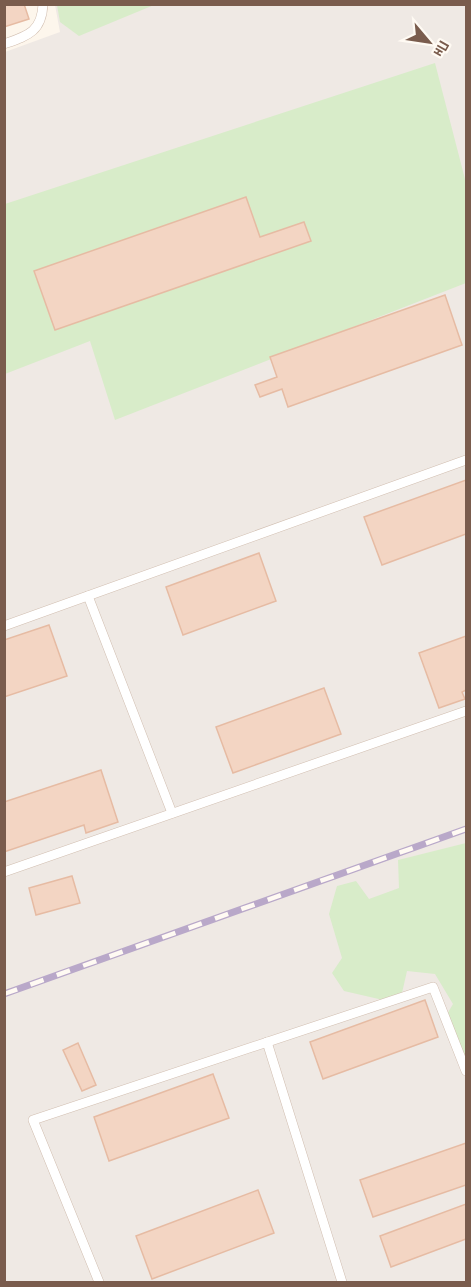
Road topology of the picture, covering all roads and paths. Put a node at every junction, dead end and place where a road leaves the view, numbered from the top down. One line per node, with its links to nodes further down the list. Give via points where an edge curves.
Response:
1 (43, 4): 2 (lane, via 42,16 31,34)
2 (4, 44)
3 (466, 460): 4 (lane)
4 (88, 596): 5 (lane); 7 (lane)
5 (4, 626)
6 (466, 711): 7 (lane)
7 (172, 813): 8 (lane)
8 (4, 872)
9 (267, 1042): 10 (lane, via 433,987); 11 (lane, via 33,1120); 12 (lane)
10 (466, 1071)
11 (99, 1282)
12 (342, 1282)

